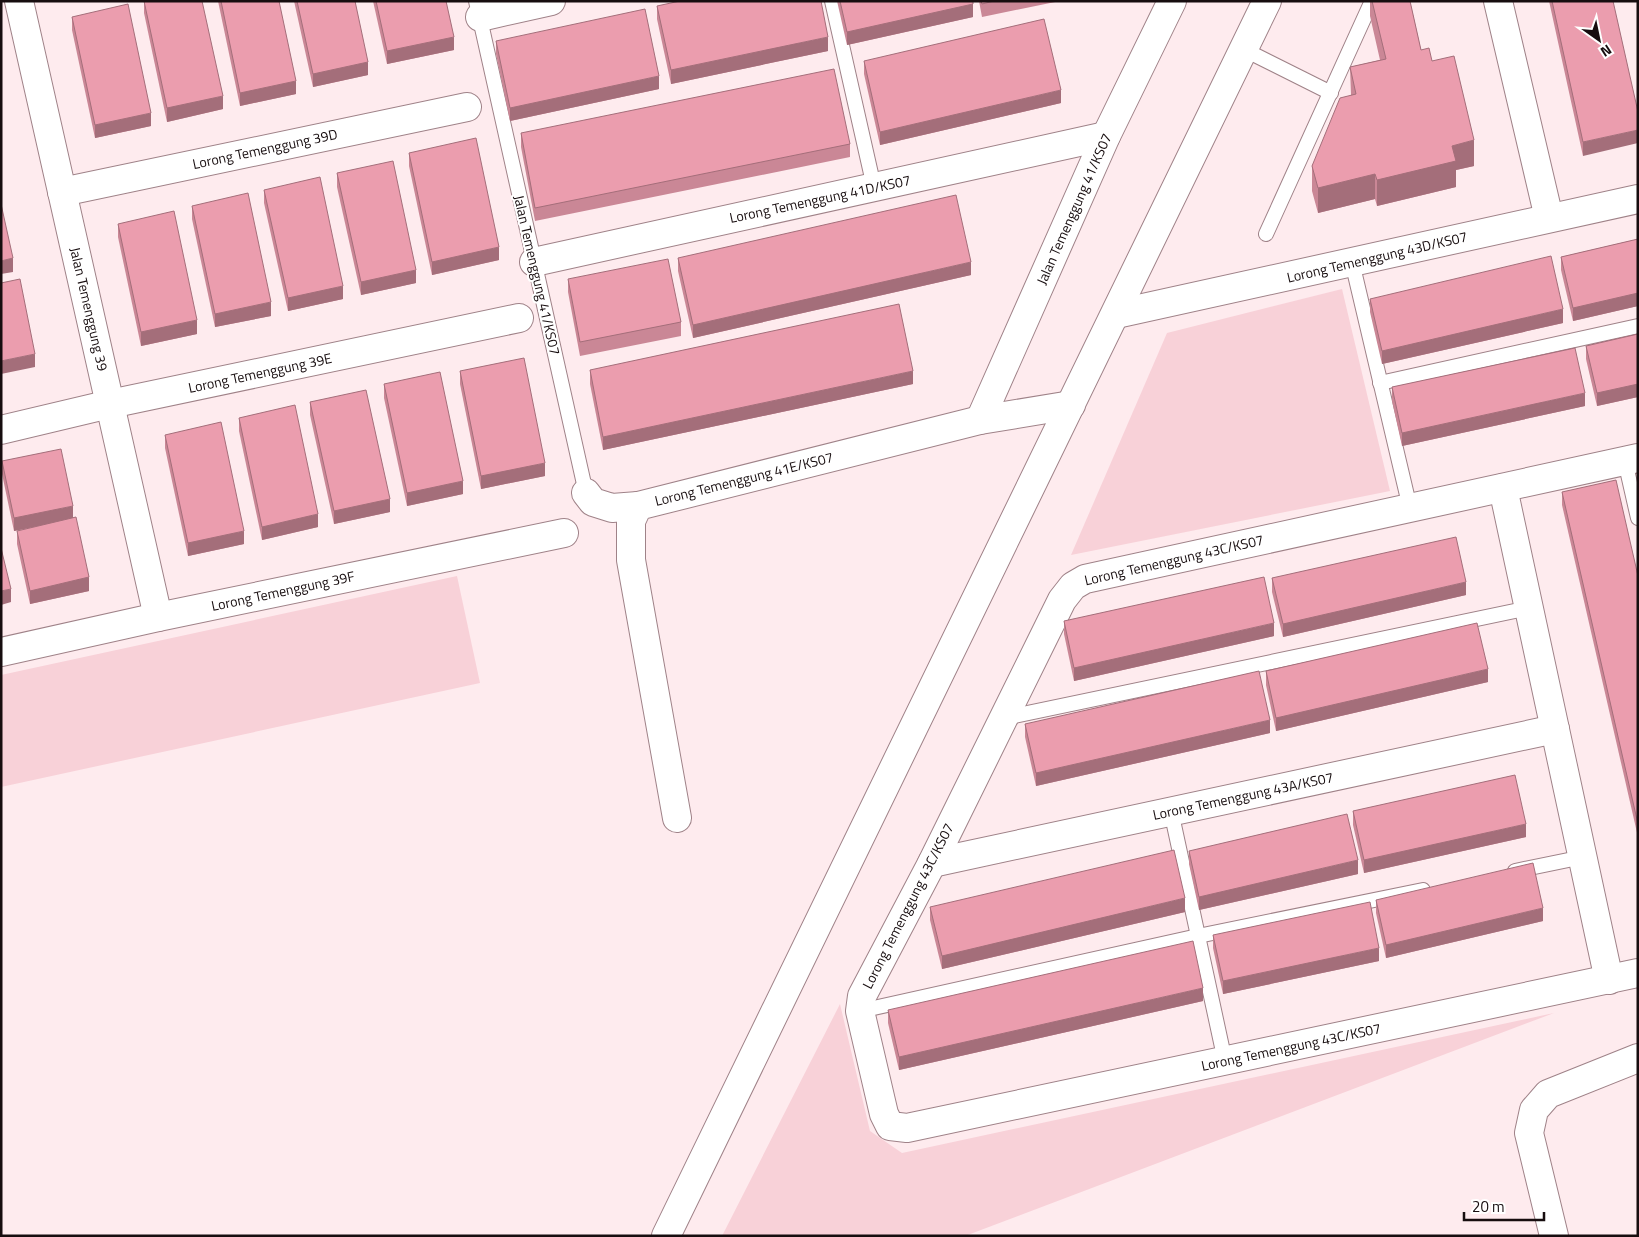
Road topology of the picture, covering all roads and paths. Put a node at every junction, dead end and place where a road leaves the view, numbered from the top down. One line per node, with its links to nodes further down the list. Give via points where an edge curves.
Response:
1 (19, 1): 14 (street, Jalan Temenggung 39)
2 (551, 1): 8 (street)
3 (832, 1): 13 (lane)
4 (1172, 1): 12 (street, Jalan Temenggung 41/KS07)
5 (1268, 1): 9 (street)
6 (1498, 1): 16 (street)
7 (1371, 3): 10 (lane)
8 (478, 9): 18 (lane, Jalan Temenggung 41/KS07)
9 (1244, 50): 10 (lane); 20 (street)
10 (1331, 93): 17 (lane)
11 (467, 107): 14 (street, Lorong Temenggung 39D)
12 (1106, 136): 13 (street, Lorong Temenggung 41D/KS07); 26 (street, Jalan Temenggung 41/KS07)
13 (874, 187): 18 (street, Lorong Temenggung 41D/KS07)
14 (62, 192): 24 (street, Jalan Temenggung 39)
15 (1638, 199): 16 (street, Lorong Temenggung 43D/KS07)
16 (1549, 218): 19 (street, Lorong Temenggung 43D/KS07)
17 (1266, 234)
18 (534, 262): 30 (lane, Jalan Temenggung 41/KS07)
19 (1352, 262): 20 (street, Lorong Temenggung 43D/KS07); 23 (lane)
20 (1116, 314): 25 (street)
21 (519, 318): 24 (street, Lorong Temenggung 39E)
22 (1638, 326): 23 (lane)
23 (1380, 383): 32 (lane)
24 (110, 404): 27 (street, Lorong Temenggung 39E); 36 (street, Jalan Temenggung 39)
25 (1071, 405): 26 (street, Lorong Temenggung 41E/KS07); 52 (street)
26 (980, 420): 31 (street, Lorong Temenggung 41E/KS07)
27 (1, 430)
28 (1631, 459): 29 (street, Lorong Temenggung 43C/KS07); 33 (lane)
29 (1503, 488): 32 (street, Lorong Temenggung 43C/KS07); 35 (street)
30 (586, 493): 31 (street, Jalan Temenggung 41/KS07, via 593,502 612,508)
31 (638, 506): 41 (street, Lorong Temenggung 41E/KS07, via 631,521 631,560)
32 (1410, 508): 38 (street, Lorong Temenggung 43C/KS07, via 1085,579 1073,586 1062,600)
33 (1638, 518)
34 (564, 533): 36 (street, Lorong Temenggung 39F)
35 (1529, 608): 38 (lane); 39 (street)
36 (158, 617): 37 (street, Lorong Temenggung 39F)
37 (1, 652)
38 (1003, 718): 43 (street, Lorong Temenggung 43C/KS07)
39 (1555, 729): 40 (street, Lorong Temenggung 43A/KS07); 42 (street)
40 (1171, 812): 43 (street, Lorong Temenggung 43A/KS07); 46 (lane)
41 (677, 818)
42 (1583, 857): 44 (lane); 48 (street)
43 (932, 863): 49 (street, Lorong Temenggung 43C/KS07, via 862,996)
44 (1506, 872)
45 (1438, 886): 46 (lane)
46 (1198, 936): 49 (lane); 51 (lane)
47 (1638, 973): 48 (street, Lorong Temenggung 43C/KS07)
48 (1609, 980): 51 (street, Lorong Temenggung 43C/KS07)
49 (860, 1012): 51 (street, Lorong Temenggung 43C/KS07, via 884,1114 890,1126 907,1128)
50 (1638, 1058): 53 (street, via 1548,1094 1534,1110 1529,1133)
51 (1225, 1061)
52 (666, 1236)
53 (1554, 1236)

